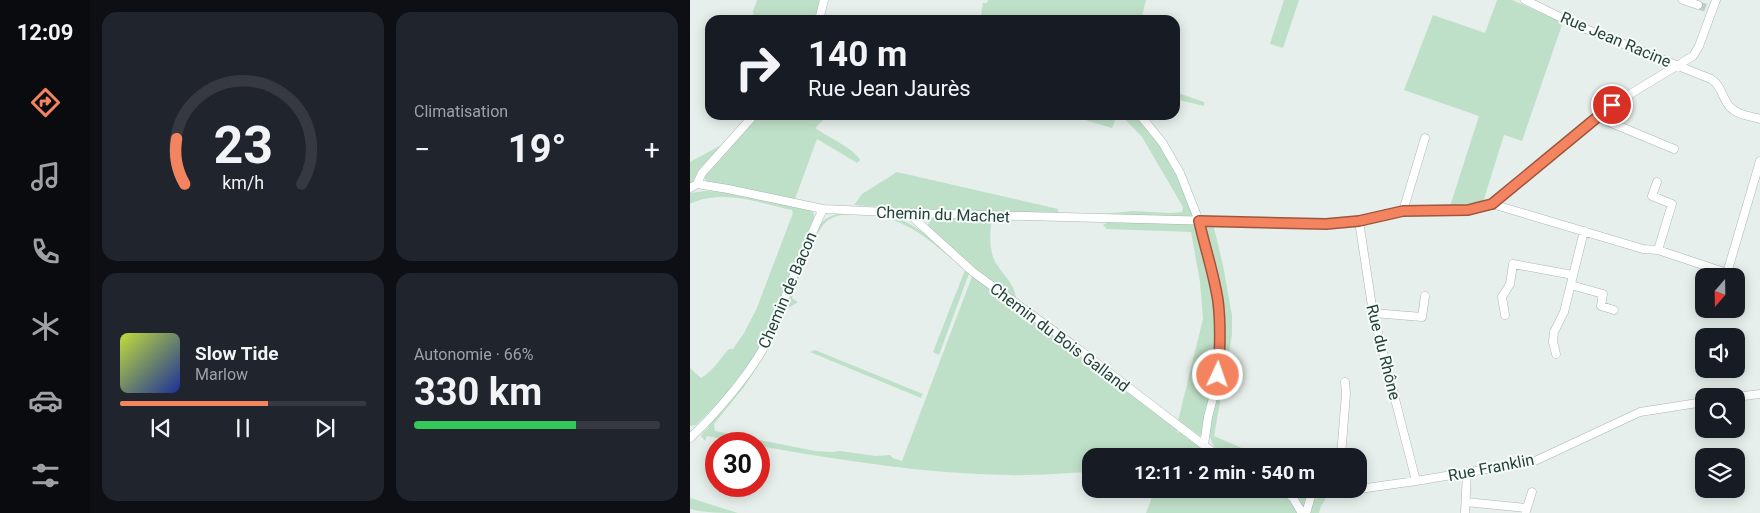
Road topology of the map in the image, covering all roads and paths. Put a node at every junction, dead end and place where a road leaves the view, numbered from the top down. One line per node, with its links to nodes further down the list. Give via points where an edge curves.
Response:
1 (824, 0): 6 (street)
2 (1525, 0): 7 (street, Rue Jean Racine)
3 (1683, 0): 5 (street)
4 (1716, 0): 7 (street, via 1709,9 1693,56)
5 (1698, 5)
6 (820, 15)
7 (1679, 66): 8 (street); 9 (street, Rue Jean Racine, via 1716,82 1738,113)
8 (1597, 117): 13 (street); 17 (street)
9 (1760, 119)
10 (750, 120): 16 (street)
11 (1144, 120): 21 (street, via 1180,173)
12 (1425, 138): 19 (street)
13 (1674, 149)
14 (1760, 161): 24 (street, via 1727,272)
15 (1657, 182): 24 (street, via 1652,196 1672,204)
16 (693, 186): 18 (street, Chemin du Machet)
17 (1492, 204): 19 (street, Chemin du Machet, via 1468,210); 23 (street)
18 (823, 209): 20 (street, Chemin du Machet); 36 (street, Chemin de Bacon, via 762,351 748,372)
19 (1403, 211): 22 (street, Chemin du Machet)
20 (908, 213): 21 (street, Chemin du Machet); 37 (street, Chemin du Bois Galland, via 973,272)
21 (1199, 221): 22 (street, Chemin du Machet, via 1326,224); 37 (street, via 1218,302 1220,356)
22 (1359, 221): 29 (street, Rue du Rhône)
23 (1584, 231): 24 (street, via 1643,249); 25 (street)
24 (1658, 250)
25 (1573, 275): 26 (street); 30 (street, via 1513,264 1510,284 1502,298)
26 (1571, 285): 28 (street, via 1603,294 1601,306); 31 (street, via 1564,312 1554,332)
27 (1425, 296): 29 (street, via 1422,317)
28 (1614, 310)
29 (1374, 313): 41 (street, Rue du Rhône)
30 (1505, 315)
31 (1556, 354)
32 (1345, 382): 39 (street)
33 (1760, 394): 34 (street)
34 (1745, 396)
35 (1695, 403): 40 (street, Rue Franklin, via 1640,412 1535,461)
36 (690, 438)
37 (1204, 445): 38 (street, Chemin du Bois Galland)
38 (1208, 448)
39 (1342, 448)
40 (1467, 472): 41 (street, Rue Franklin); 46 (street)
41 (1416, 481): 42 (street, Rue Franklin)
42 (1367, 488)
43 (1532, 492): 47 (street)
44 (1293, 498): 48 (street)
45 (1310, 498): 49 (street)
46 (1466, 502): 47 (street); 50 (street)
47 (1526, 511)
48 (1302, 513)
49 (1306, 513)
50 (1465, 513)

